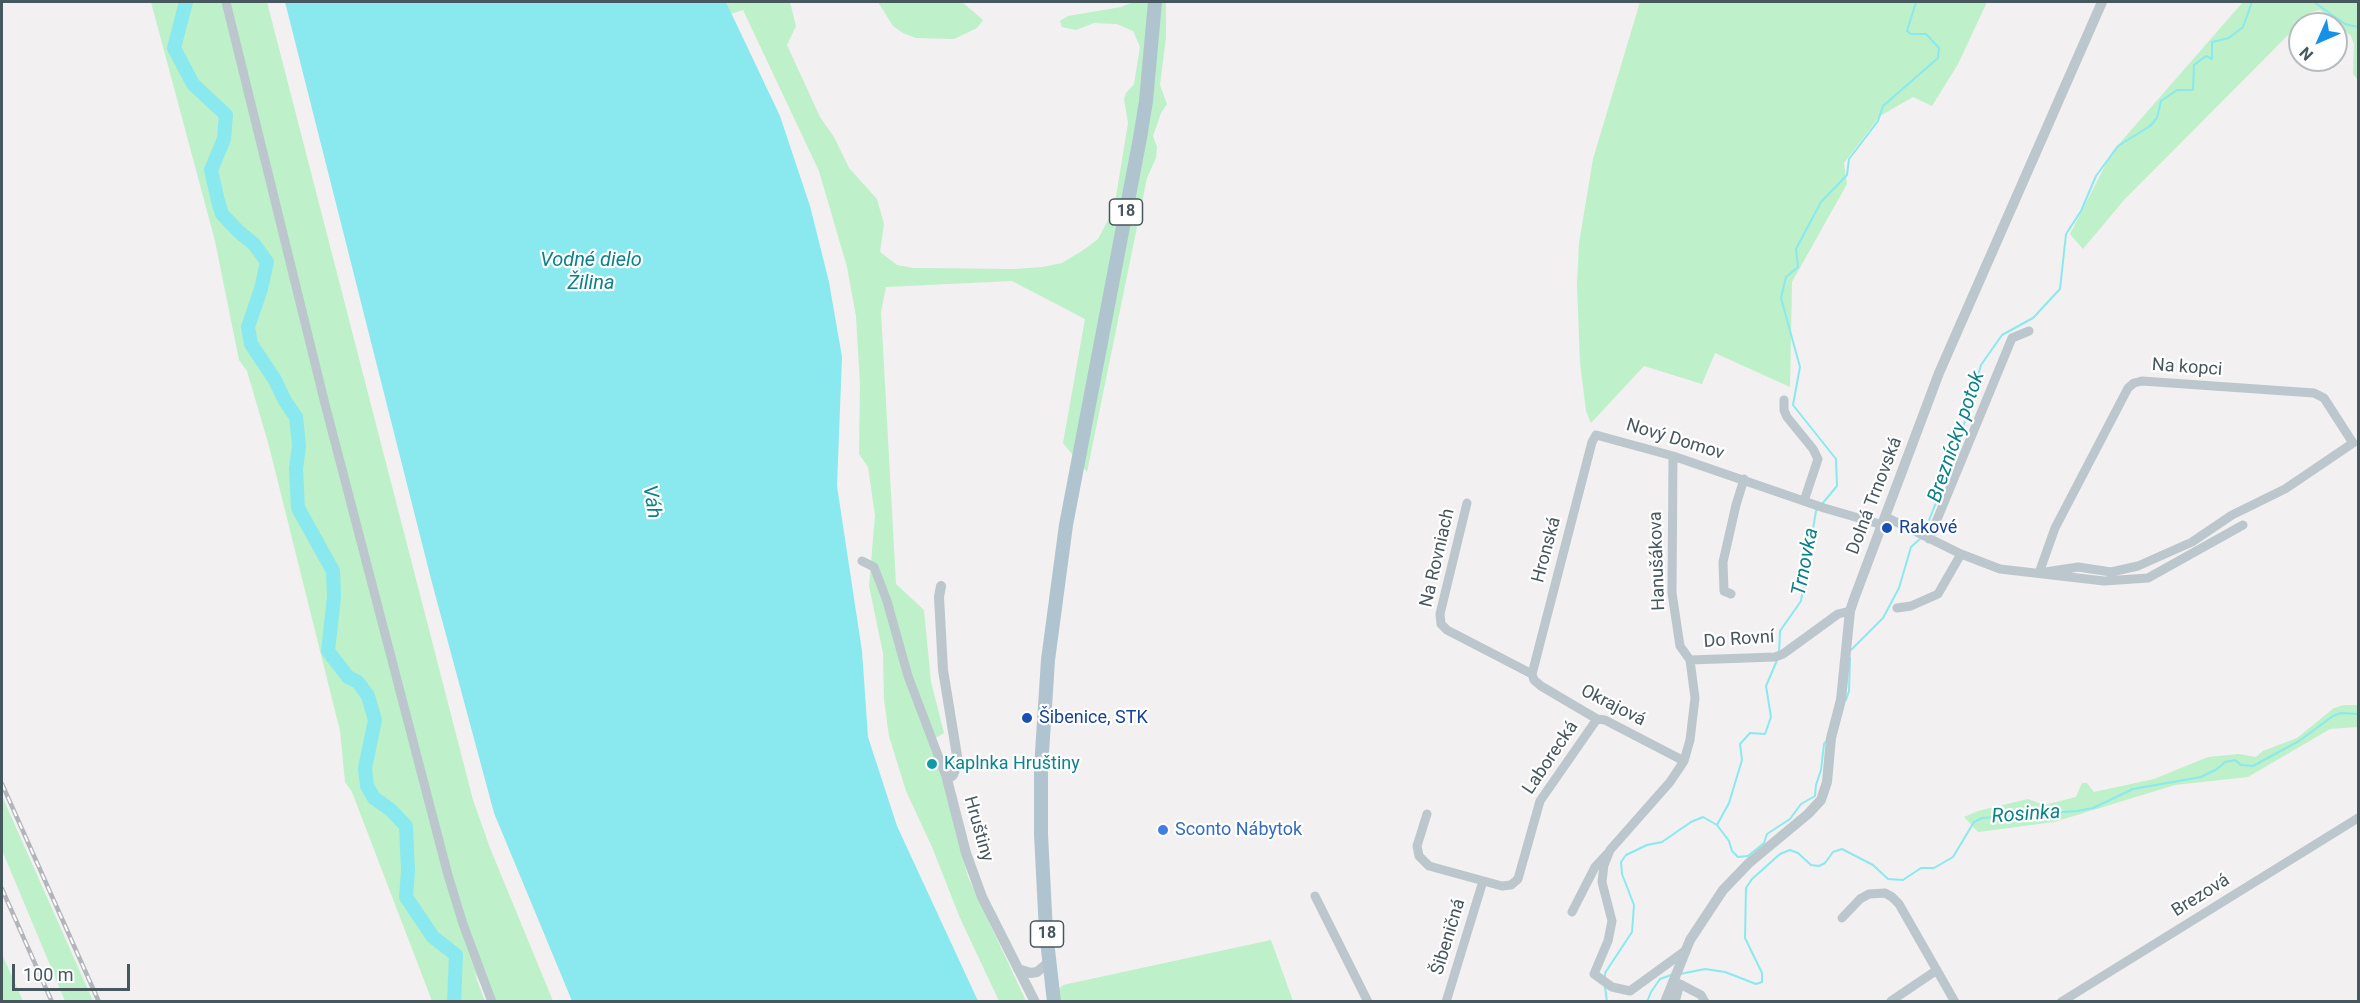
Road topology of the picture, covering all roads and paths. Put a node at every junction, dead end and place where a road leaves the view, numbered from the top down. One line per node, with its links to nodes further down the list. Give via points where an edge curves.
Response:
1 (226, 2): 41 (street, via 447,875)
2 (1155, 2): 36 (main road, 18, via 1141,129 1065,534 1050,638 1040,798)
3 (2102, 2): 11 (street, Dolná Trnovská, via 1939,374)
4 (2029, 331): 13 (street, via 2013,338)
5 (1784, 400): 9 (street, via 1787,417 1818,459)
6 (1596, 435): 7 (street, Nový Domov); 24 (street, Hronská)
7 (1673, 456): 8 (street, Nový Domov); 23 (street, Hanušákova, via 1672,593 1680,646)
8 (1744, 479): 9 (street, Nový Domov); 20 (street, via 1723,562 1724,591)
9 (1804, 501): 11 (street, Nový Domov)
10 (1467, 503): 24 (street, Na Rovniach, via 1440,614 1441,624)
11 (1884, 521): 13 (street); 22 (street, Dolná Trnovská)
12 (2243, 525): 17 (street)
13 (1925, 537): 15 (street)
14 (2192, 542): 17 (street); 18 (street, via 2138,566 2111,572 2078,567); 18 (street, Na kopci, via 2232,515 2284,489 2353,443 2324,398 2314,393 2134,382 2055,528)
15 (1961, 554): 18 (street, via 2000,569); 21 (street, via 1938,594)
16 (862, 561): 27 (street, via 874,567)
17 (2180, 561): 18 (street, via 2148,578 2104,581)
18 (2039, 573)
19 (941, 586): 27 (street, Hruštiny, via 943,670 958,762)
20 (1731, 594)
21 (1897, 608)
22 (1850, 611): 23 (street, Do Rovní, via 1838,614 1779,656); 35 (street, Dolná Trnovská, via 1841,700 1821,800 1723,890)
23 (1690, 660): 26 (street, Hanušákova, via 1695,698)
24 (1532, 674): 25 (street, Okrajová, via 1541,686)
25 (1597, 719): 26 (street, Okrajová); 31 (street, Laborecká, via 1540,801 1518,879 1502,886)
26 (1684, 761): 30 (street, Hanušákova)
27 (947, 779): 37 (street, Hruštiny, via 982,897)
28 (1427, 814): 31 (street, Laborecká, via 1417,846 1419,856 1429,866)
29 (2358, 818): 50 (street, Brezová)
30 (1610, 850): 33 (street, Hanušákova, via 1595,867); 35 (street, Hanušákova, via 1602,882 1612,921 1594,974 1612,987 1630,992)
31 (1483, 881): 45 (street, Šibeničná)
32 (1315, 896): 44 (street)
33 (1572, 912)
34 (1842, 918): 38 (street, via 1860,899 1885,893 1899,904)
35 (1684, 951): 39 (street, Dolná Trnovská)
36 (1049, 962): 37 (street, via 1037,972); 43 (main road, 18)
37 (1018, 969): 42 (street, Hruštiny)
38 (1937, 970): 40 (street); 49 (street)
39 (1676, 978): 46 (street, Dolná Trnovská); 47 (street); 48 (street, via 1701,994)
40 (1891, 1001)
41 (492, 1002)
42 (1035, 1002)
43 (1054, 1002)
44 (1368, 1002)
45 (1446, 1002)
46 (1665, 1002)
47 (1675, 1002)
48 (1705, 1002)
49 (1955, 1002)
50 (2061, 1002)

